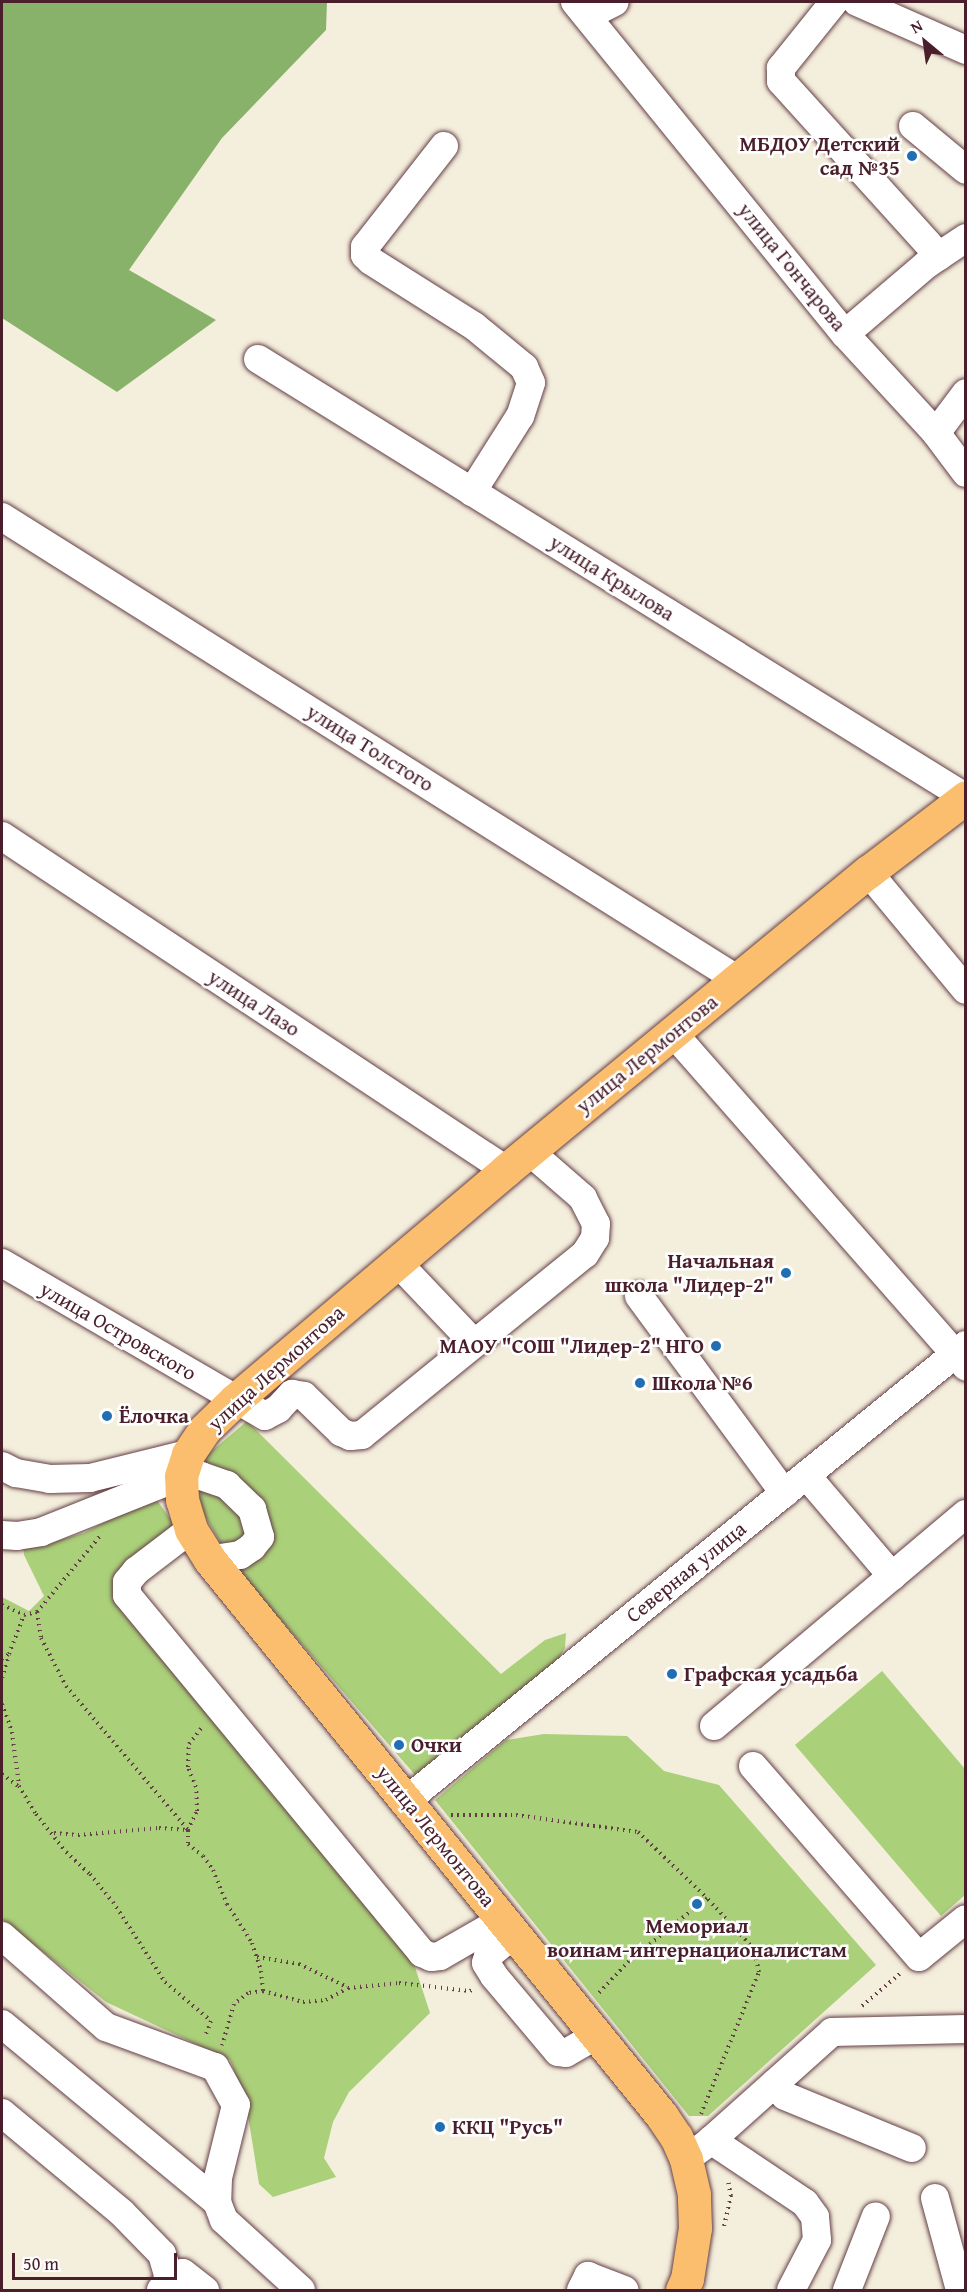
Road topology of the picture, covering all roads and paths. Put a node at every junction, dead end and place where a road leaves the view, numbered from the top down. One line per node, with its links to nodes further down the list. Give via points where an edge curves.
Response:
1 (615, 2): 4 (street)
2 (834, 2): 10 (street, via 781,68 781,81)
3 (857, 2): 5 (street)
4 (581, 9): 11 (street, улица Гончарова)
5 (966, 51)
6 (913, 126): 8 (street)
7 (444, 146): 16 (street, via 365,247 365,255 474,326 524,367 531,383 520,416)
8 (966, 170)
9 (966, 238): 10 (street)
10 (939, 256): 11 (street)
11 (845, 334): 14 (street, улица Гончарова)
12 (258, 359): 16 (street, улица Крылова)
13 (966, 393): 14 (street)
14 (936, 433): 15 (street, улица Гончарова)
15 (966, 473)
16 (472, 492): 18 (street, улица Крылова)
17 (2, 517): 21 (street, улица Толстого)
18 (965, 797): 20 (main road, улица Лермонтова)
19 (2, 836): 24 (street, улица Лазо)
20 (868, 872): 21 (main road, улица Лермонтова); 22 (street)
21 (738, 980): 23 (main road, улица Лермонтова)
22 (966, 990)
23 (673, 1033): 24 (main road, улица Лермонтова); 29 (street)
24 (518, 1160): 25 (main road, улица Лермонтова); 28 (street, улица Лазо, via 583,1198 596,1224 595,1238 585,1254)
25 (397, 1262): 28 (street); 30 (main road, улица Лермонтова)
26 (2, 1263): 30 (street, улица Островского)
27 (639, 1296): 34 (street)
28 (473, 1342): 30 (street, улица Островского, via 362,1435 341,1432 304,1396 292,1394 265,1416)
29 (962, 1355): 33 (street, Северная улица)
30 (236, 1400): 31 (main road, улица Лермонтова, via 204,1430)
31 (184, 1465): 32 (street, via 90,1478 50,1479 16,1473); 36 (main road, улица Лермонтова, via 182,1500); 38 (street, via 40,1532); 39 (street, via 227,1485 252,1509 260,1537 240,1555)
32 (2, 1466)
33 (806, 1475): 34 (street, Северная улица); 40 (street)
34 (784, 1493): 53 (street, Северная улица)
35 (966, 1514): 40 (street)
36 (191, 1529): 39 (main road, улица Лермонтова); 48 (street, via 136,1571 127,1582 127,1595)
37 (103, 1533): 42 (path)
38 (2, 1535)
39 (210, 1560): 53 (main road, улица Лермонтова)
40 (892, 1576): 49 (street)
41 (2, 1605): 43 (path)
42 (37, 1612): 43 (path); 55 (path, via 41,1638 66,1686)
43 (24, 1615): 44 (path)
44 (9, 1654): 45 (path); 46 (path)
45 (2, 1659)
46 (2, 1678)
47 (2, 1704): 52 (path, via 12,1732)
48 (218, 1707): 55 (path, via 189,1744 188,1767 196,1786 197,1811); 59 (street, via 422,1953 440,1956 487,1929)
49 (714, 1726)
50 (753, 1766): 62 (street)
51 (2, 1774): 52 (path)
52 (19, 1786): 56 (path)
53 (415, 1793): 59 (main road, улица Лермонтова)
54 (448, 1815): 57 (path, via 516,1815 638,1832)
55 (188, 1830): 56 (path); 61 (path, via 188,1844 213,1870)
56 (53, 1833): 70 (path, via 112,1902 165,1982 211,2021)
57 (707, 1898): 66 (path, via 629,1961); 73 (path, via 754,1949 759,1972)
58 (966, 1918): 62 (street)
59 (510, 1927): 63 (street, via 488,1956 486,1963); 66 (main road, улица Лермонтова)
60 (2, 1936): 70 (street, via 106,2027)
61 (257, 1957): 64 (path, via 299,1964); 65 (path)
62 (919, 1958): 69 (path)
63 (494, 1976): 64 (path, via 470,1991 399,1983); 66 (street, via 558,2052 566,2053)
64 (348, 1988): 65 (path, via 326,2000 303,2002)
65 (263, 1991): 70 (path, via 248,1993 234,2004)
66 (588, 2023): 73 (main road, улица Лермонтова, via 663,2116)
67 (2, 2024): 76 (street)
68 (966, 2029): 69 (street)
69 (832, 2032): 71 (street)
70 (206, 2063): 76 (street, via 236,2105)
71 (775, 2083): 73 (street); 74 (street, via 785,2096)
72 (2, 2113): 78 (street, via 122,2213 162,2254)
73 (699, 2138): 83 (main road, улица Лермонтова, via 695,2228); 84 (street, via 805,2203 814,2217 816,2240)
74 (912, 2148)
75 (935, 2198): 86 (street)
76 (217, 2202): 80 (street, via 224,2220)
77 (876, 2216): 85 (street)
78 (165, 2285): 79 (street, via 183,2273)
79 (206, 2290)
80 (301, 2290)
81 (581, 2290): 82 (street, via 588,2276)
82 (624, 2290)
83 (682, 2290)
84 (791, 2290)
85 (847, 2290)
86 (960, 2290)

